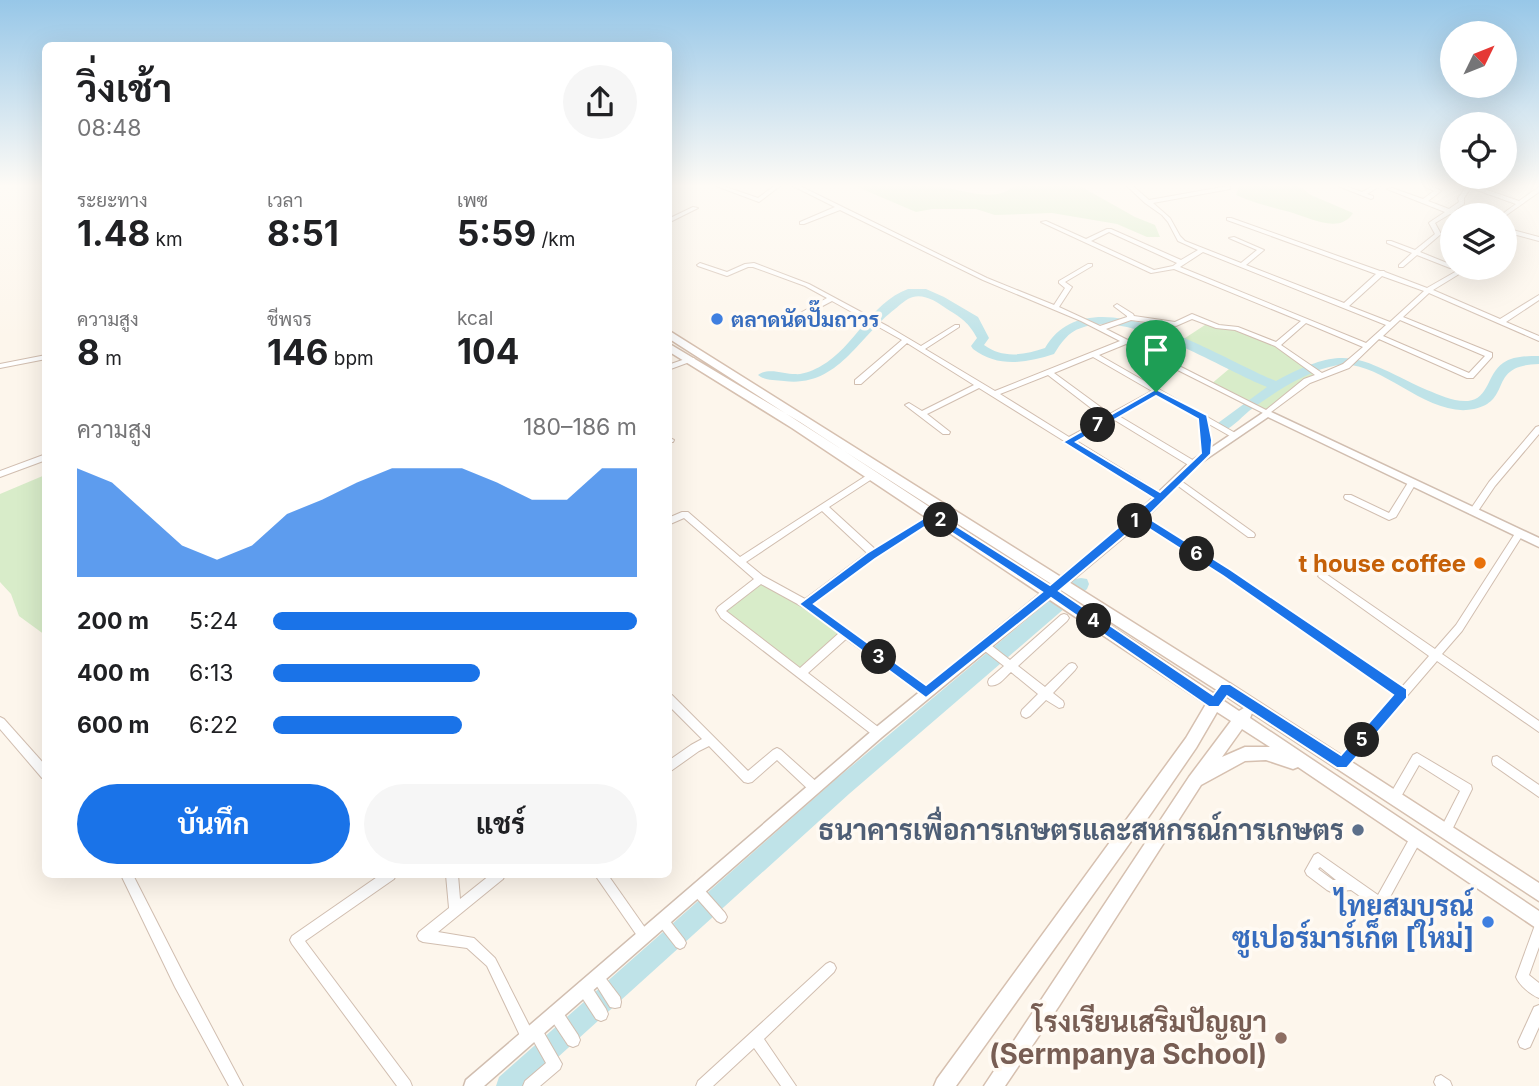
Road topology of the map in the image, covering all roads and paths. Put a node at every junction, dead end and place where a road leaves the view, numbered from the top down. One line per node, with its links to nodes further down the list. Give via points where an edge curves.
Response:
1 (898, 237): 26 (street)
2 (1077, 237): 9 (street)
3 (1096, 237): 9 (street)
4 (1122, 237): 16 (street)
5 (1178, 237): 11 (street)
6 (1280, 237): 19 (street)
7 (1435, 237): 12 (street)
8 (1232, 239): 17 (street, via 1261,250)
9 (1087, 241): 16 (street, via 1153,272)
10 (1389, 242): 12 (street)
11 (1202, 250): 16 (street); 17 (street)
12 (1418, 252): 13 (street); 18 (street)
13 (1440, 261)
14 (700, 265): 23 (street, via 727,274 747,265 760,266)
15 (1090, 265): 26 (street, via 1061,282 1069,287)
16 (1179, 265): 29 (street)
17 (1241, 265): 25 (street)
18 (1401, 266)
19 (1382, 272): 21 (street); 25 (street)
20 (1442, 280): 21 (street)
21 (1428, 290): 27 (street); 30 (street)
22 (1539, 297): 30 (street)
23 (832, 298): 33 (street); 38 (street)
24 (1117, 306): 28 (street, via 1131,315)
25 (1345, 306): 31 (street)
26 (1055, 308): 34 (street)
27 (1398, 317): 31 (street); 36 (street, via 1490,355 1470,376)
28 (1128, 319): 34 (street); 40 (street, via 1176,324 1192,316)
29 (1306, 320): 40 (street); 41 (street)
30 (1501, 322): 37 (street)
31 (1390, 324): 36 (street)
32 (957, 326): 43 (street)
33 (779, 327)
34 (1098, 328): 39 (street)
35 (672, 336): 85 (main road)
36 (1378, 336): 41 (street)
37 (1539, 339)
38 (906, 341): 43 (street); 51 (street)
39 (1125, 342): 44 (street); 56 (street)
40 (1277, 345): 49 (street)
41 (1367, 346): 49 (street, via 1346,366)
42 (672, 348): 46 (main road)
43 (920, 349): 52 (street)
44 (1094, 355): 50 (street); 53 (street)
45 (42, 358): 47 (street)
46 (691, 360): 48 (street); 68 (main road)
47 (0, 366)
48 (672, 367)
49 (1317, 372): 56 (street)
50 (1049, 373): 54 (street); 58 (street)
51 (858, 382)
52 (980, 385): 54 (street); 57 (street)
53 (1156, 392): 58 (street); 59 (street)
54 (994, 394): 63 (street)
55 (909, 405): 57 (street)
56 (1267, 413): 61 (street); 70 (street)
57 (921, 414): 62 (street)
58 (1112, 417): 63 (street); 66 (street)
59 (1206, 419): 61 (street); 64 (street)
60 (1539, 429): 74 (street)
61 (1229, 431): 64 (street)
62 (946, 432)
63 (1068, 442): 71 (street)
64 (1206, 454): 66 (street)
65 (42, 458): 67 (street)
66 (1193, 464): 69 (street)
67 (0, 474)
68 (872, 475): 73 (street); 75 (main road)
69 (1177, 481): 71 (street); 79 (street)
70 (1412, 483): 72 (street, via 1389,517); 74 (street)
71 (1161, 497): 76 (street)
72 (1348, 497)
73 (823, 507): 81 (street, via 873,550); 82 (street)
74 (1473, 512): 78 (street)
75 (934, 516): 81 (street); 85 (main road)
76 (1140, 517): 85 (street); 99 (street)
77 (672, 520): 82 (street, via 685,514)
78 (1519, 534): 80 (street); 90 (street)
79 (1251, 535)
80 (1539, 543)
81 (871, 556): 86 (street)
82 (740, 561): 84 (street)
83 (1323, 576): 90 (street)
84 (761, 579): 86 (street); 93 (street, via 721,610)
85 (1058, 589): 87 (main road); 89 (street)
86 (806, 604): 88 (street)
87 (1072, 607): 91 (street); 94 (main road); 96 (main road)
88 (846, 633): 93 (street); 97 (street)
89 (987, 647): 91 (street); 97 (street)
90 (1437, 654): 99 (street); 108 (street)
91 (1008, 663): 95 (street); 98 (street)
92 (1072, 667): 98 (street)
93 (800, 674): 109 (street)
94 (1176, 676): 101 (main road); 107 (main road, via 1200,699)
95 (993, 682)
96 (1226, 688): 101 (main road); 103 (main road)
97 (926, 692): 109 (street)
98 (1046, 693): 102 (street); 104 (street)
99 (1402, 694): 112 (street)
100 (672, 702): 110 (street)
101 (1214, 703): 105 (main road); 107 (main road)
102 (1059, 704)
103 (1251, 705): 105 (main road); 112 (main road)
104 (1026, 713)
105 (1241, 721): 115 (main road); 119 (main road)
106 (0, 722): 114 (street)
107 (1200, 724): 155 (main road, via 1146,807)
108 (1539, 727)
109 (878, 733): 116 (street)
110 (711, 740): 113 (street); 116 (street, via 748,778 777,753)
111 (1497, 761): 117 (street)
112 (1342, 763): 118 (main road)
113 (672, 765)
114 (42, 769)
115 (1194, 782): 119 (main road, via 1233,757 1262,751 1292,762); 156 (main road)
116 (815, 788): 128 (street)
117 (1539, 792)
118 (1394, 798): 120 (main road); 120 (street, via 1417,758 1467,789)
119 (1387, 817): 121 (main road)
120 (1446, 830): 129 (main road)
121 (1416, 838): 127 (street, via 1380,904); 133 (main road)
122 (128, 878): 149 (street)
123 (386, 878): 150 (street, via 296,940)
124 (452, 878): 130 (street)
125 (495, 878): 130 (street)
126 (603, 878): 135 (street)
127 (1352, 884)
128 (701, 893): 131 (street); 132 (street)
129 (1539, 893)
130 (455, 911): 145 (street, via 423,936 470,942 491,962)
131 (721, 917)
132 (662, 920): 135 (street); 136 (street)
133 (1539, 921)
134 (1539, 929): 140 (street, via 1522,977)
135 (644, 936): 138 (street)
136 (680, 943)
137 (830, 968): 146 (street)
138 (598, 977): 139 (street); 141 (street)
139 (584, 989): 143 (street); 144 (street)
140 (1539, 992)
141 (615, 1002)
142 (1539, 1012): 148 (street)
143 (555, 1014): 145 (street); 147 (street)
144 (601, 1014)
145 (533, 1033): 151 (street); 152 (street, via 555,1064)
146 (755, 1038): 153 (street); 154 (street)
147 (573, 1040)
148 (1525, 1042)
149 (236, 1086)
150 (405, 1086)
151 (472, 1086)
152 (530, 1086)
153 (704, 1086)
154 (789, 1086)
155 (944, 1086)
156 (994, 1086)

